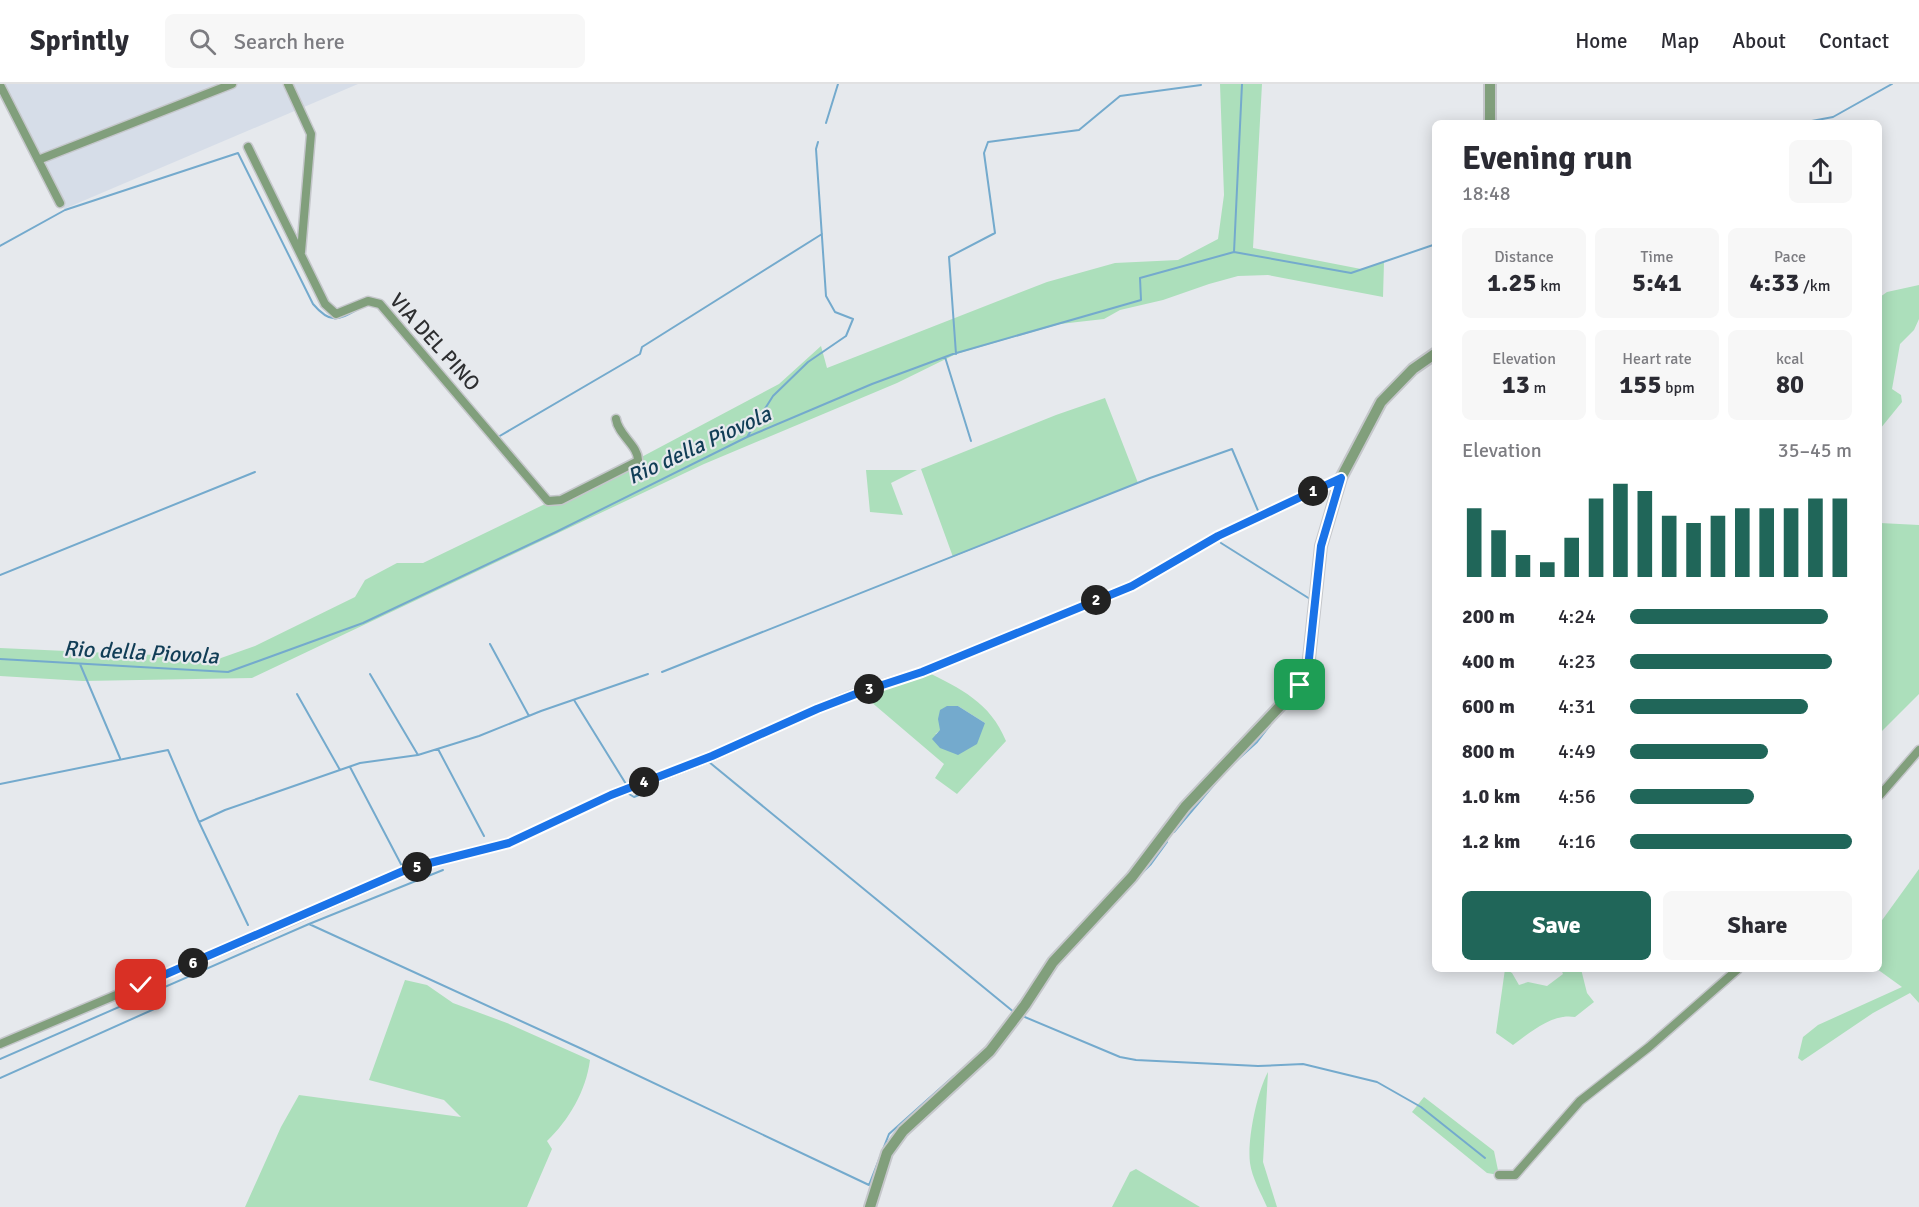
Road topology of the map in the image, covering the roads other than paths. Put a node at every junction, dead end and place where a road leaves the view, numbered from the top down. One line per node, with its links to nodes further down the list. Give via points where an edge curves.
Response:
1 (232, 84): 7 (street)
2 (288, 84): 9 (street, via 311,134)
3 (1490, 84): 5 (street)
4 (0, 85): 7 (street)
5 (1491, 120)
6 (248, 147): 9 (street, VIA DEL PINO)
7 (38, 160): 8 (street)
8 (60, 203)
9 (301, 255): 11 (street, VIA DEL PINO, via 325,304 336,314 368,301 380,304 548,501 561,500 638,461)
10 (1432, 356): 12 (street, via 1381,402)
11 (615, 419)
12 (1341, 478): 16 (street, via 1218,536 1132,586 922,672 817,709 611,795 509,843 405,871); 18 (street, via 1321,546 1308,668 1300,685 1185,807 1132,877 1053,962 990,1051 903,1131 887,1153)
13 (1919, 750): 14 (street)
14 (1882, 793)
15 (1735, 972): 17 (street, via 1580,1101 1515,1175)
16 (0, 1044)
17 (1499, 1175)
18 (870, 1207)

